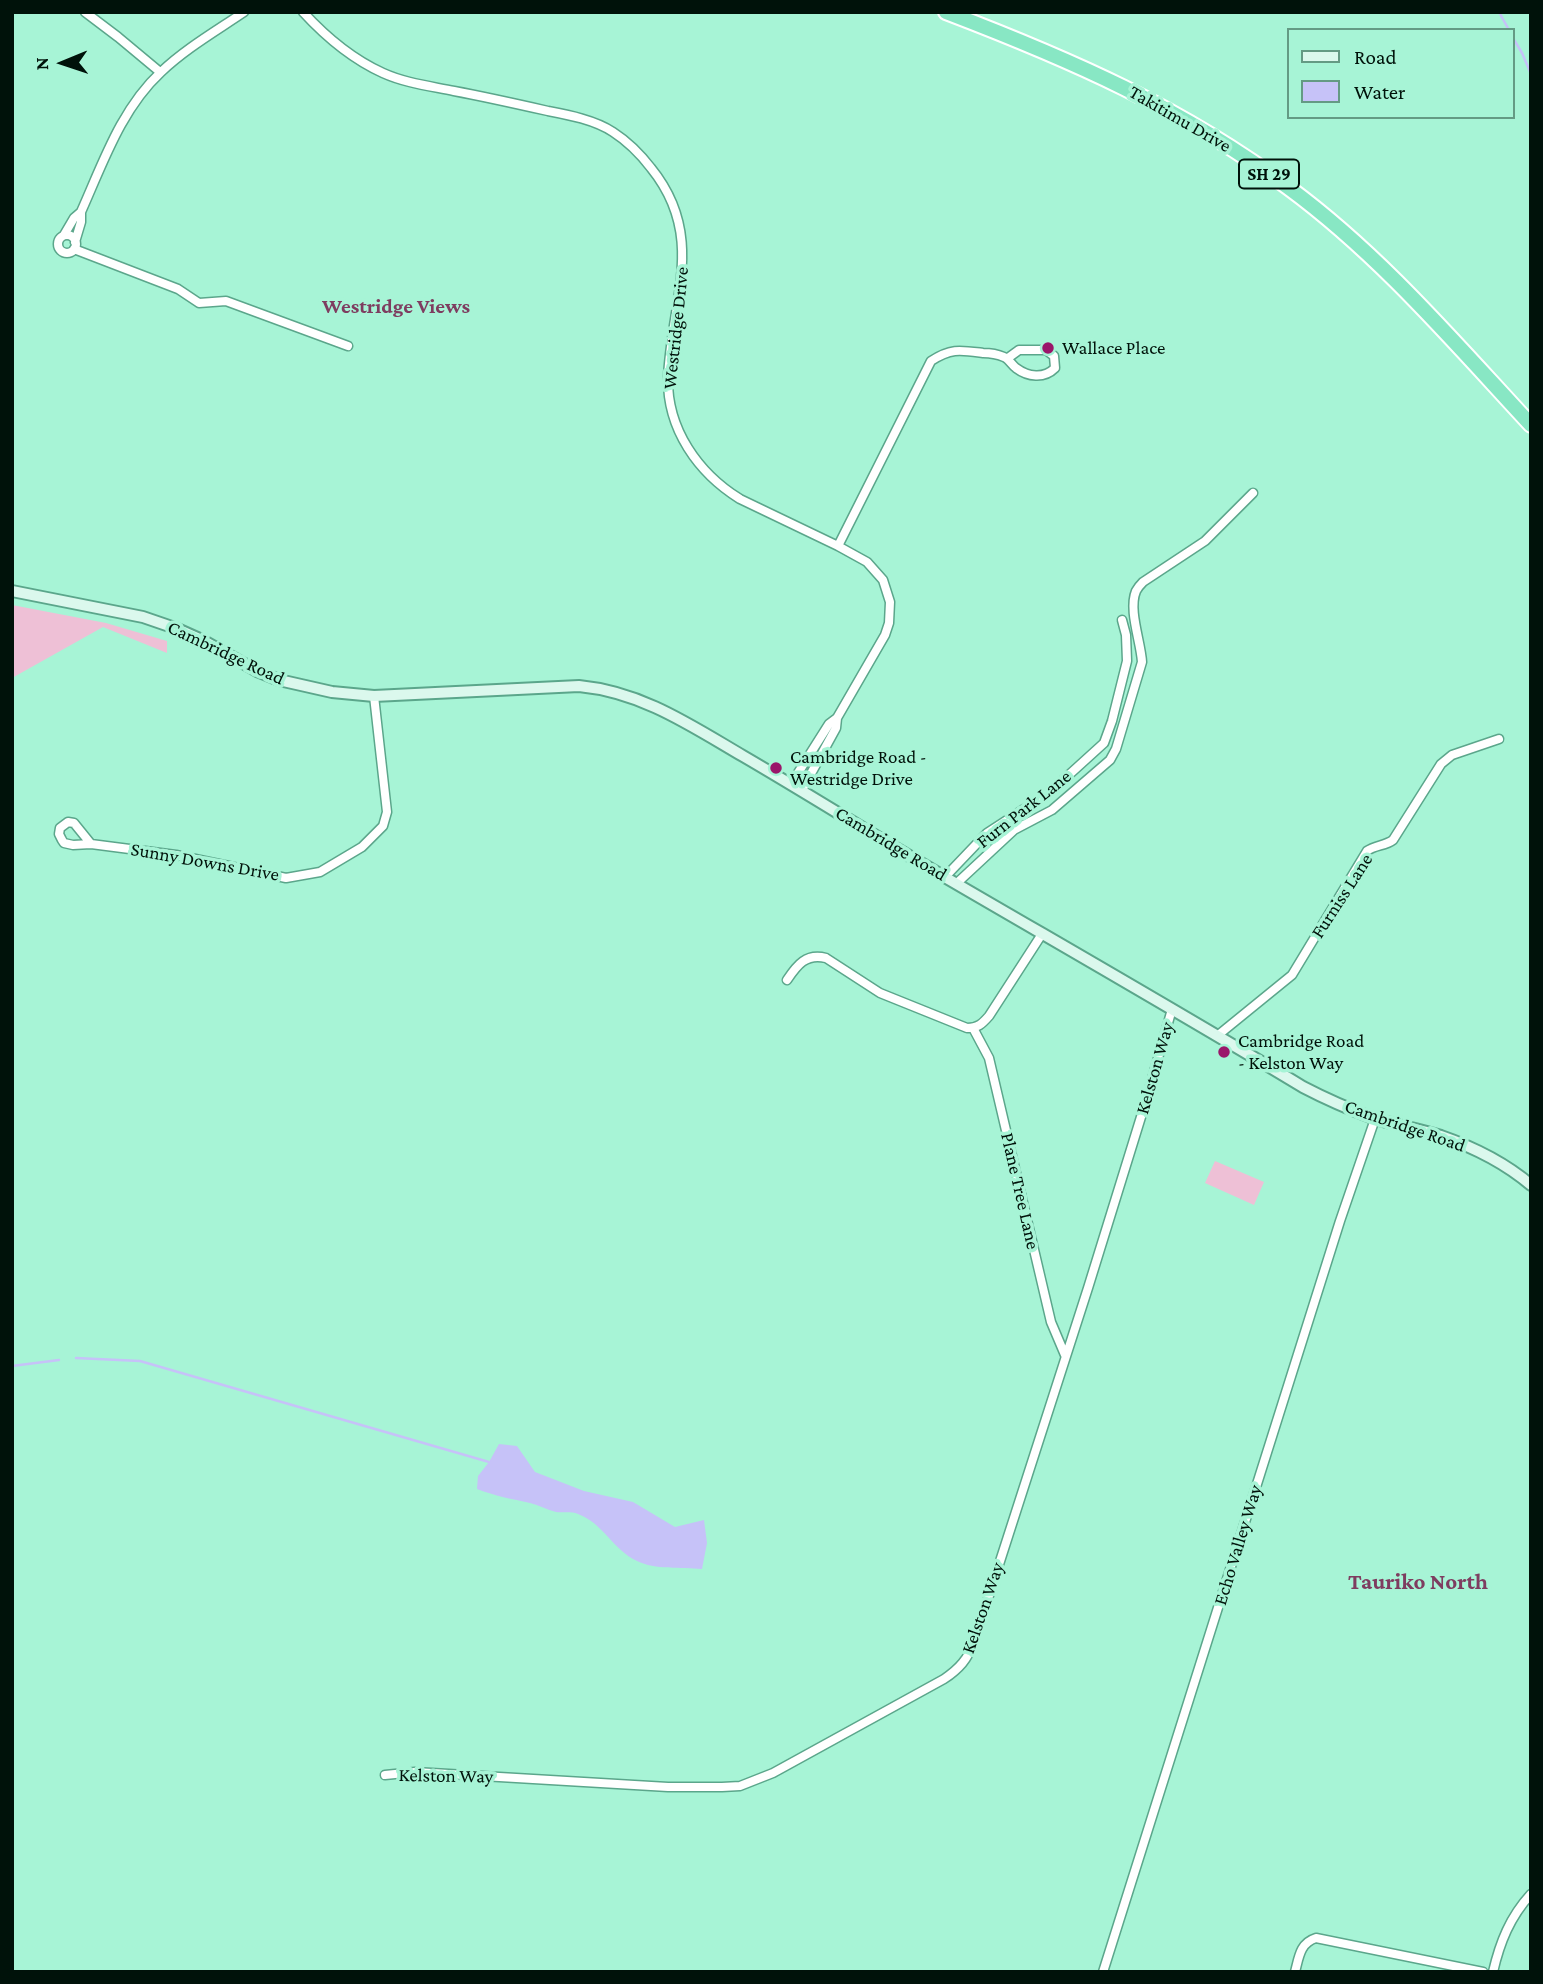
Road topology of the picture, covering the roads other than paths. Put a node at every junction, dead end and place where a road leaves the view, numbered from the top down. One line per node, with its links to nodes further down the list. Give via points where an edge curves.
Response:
1 (85, 12): 5 (street)
2 (244, 12): 5 (street)
3 (303, 12): 13 (street, Westridge Drive, via 344,51 383,73 423,86 584,120 613,131 633,148 663,184 682,240 683,276 668,380 671,409 686,446 725,490)
4 (946, 12): 11 (highway, Takitimu Drive / SH 29, via 1142,95 1290,188 1394,279)
5 (160, 72): 6 (street, via 122,122)
6 (81, 212): 7 (street); 8 (street)
7 (64, 235): 8 (street, via 72,237); 8 (street, via 60,249 67,253)
8 (74, 245): 9 (street, via 178,289 200,303 226,301)
9 (348, 346)
10 (1008, 358): 10 (street, via 1019,350 1046,350 1054,356 1055,368 1037,376 1018,369); 13 (street, via 953,350 931,361)
11 (1531, 425)
12 (1252, 493): 23 (street, via 1205,541 1136,590 1142,662 1110,760 1052,810 1014,830)
13 (838, 546): 17 (street, Westridge Drive, via 876,570 888,590 890,613 885,635)
14 (12, 591): 16 (main road, Cambridge Road, via 143,617 279,680)
15 (1122, 620): 22 (street, Furn Park Lane, via 1127,661 1104,743 1050,792 987,833)
16 (374, 696): 19 (main road, Cambridge Road, via 559,686 610,690 678,718); 21 (street, Sunny Downs Drive, via 387,812 383,826 362,847 320,872 286,877)
17 (837, 718): 19 (street, Westridge Drive); 20 (street, Westridge Drive)
18 (1499, 739): 28 (street, Furniss Lane, via 1452,755 1441,764 1393,840 1367,851 1292,975)
19 (792, 784): 20 (main road, Cambridge Road)
20 (802, 790): 22 (main road, Cambridge Road)
21 (91, 844)
22 (945, 877): 23 (main road, Cambridge Road)
23 (957, 883): 24 (main road, Cambridge Road)
24 (1042, 934): 26 (main road, Cambridge Road); 27 (street, via 989,1016)
25 (787, 980): 27 (street, via 809,957 826,958 880,993)
26 (1172, 1009): 28 (main road, Cambridge Road); 31 (street, Kelston Way)
27 (973, 1028): 31 (street, Plane Tree Lane, via 989,1058 1051,1322)
28 (1217, 1036): 29 (main road, Cambridge Road, via 1303,1087)
29 (1375, 1119): 30 (main road, Cambridge Road, via 1466,1146); 34 (street, Echo Valley Way)
30 (1531, 1185)
31 (1065, 1355): 32 (street, Kelston Way, via 970,1655 954,1673 784,1767 740,1786 668,1787 415,1772)
32 (385, 1775)
33 (1531, 1894): 37 (street, via 1500,1942)
34 (1103, 1972)
35 (1295, 1972): 36 (street, via 1302,1948 1316,1938)
36 (1483, 1972)
37 (1493, 1972)

